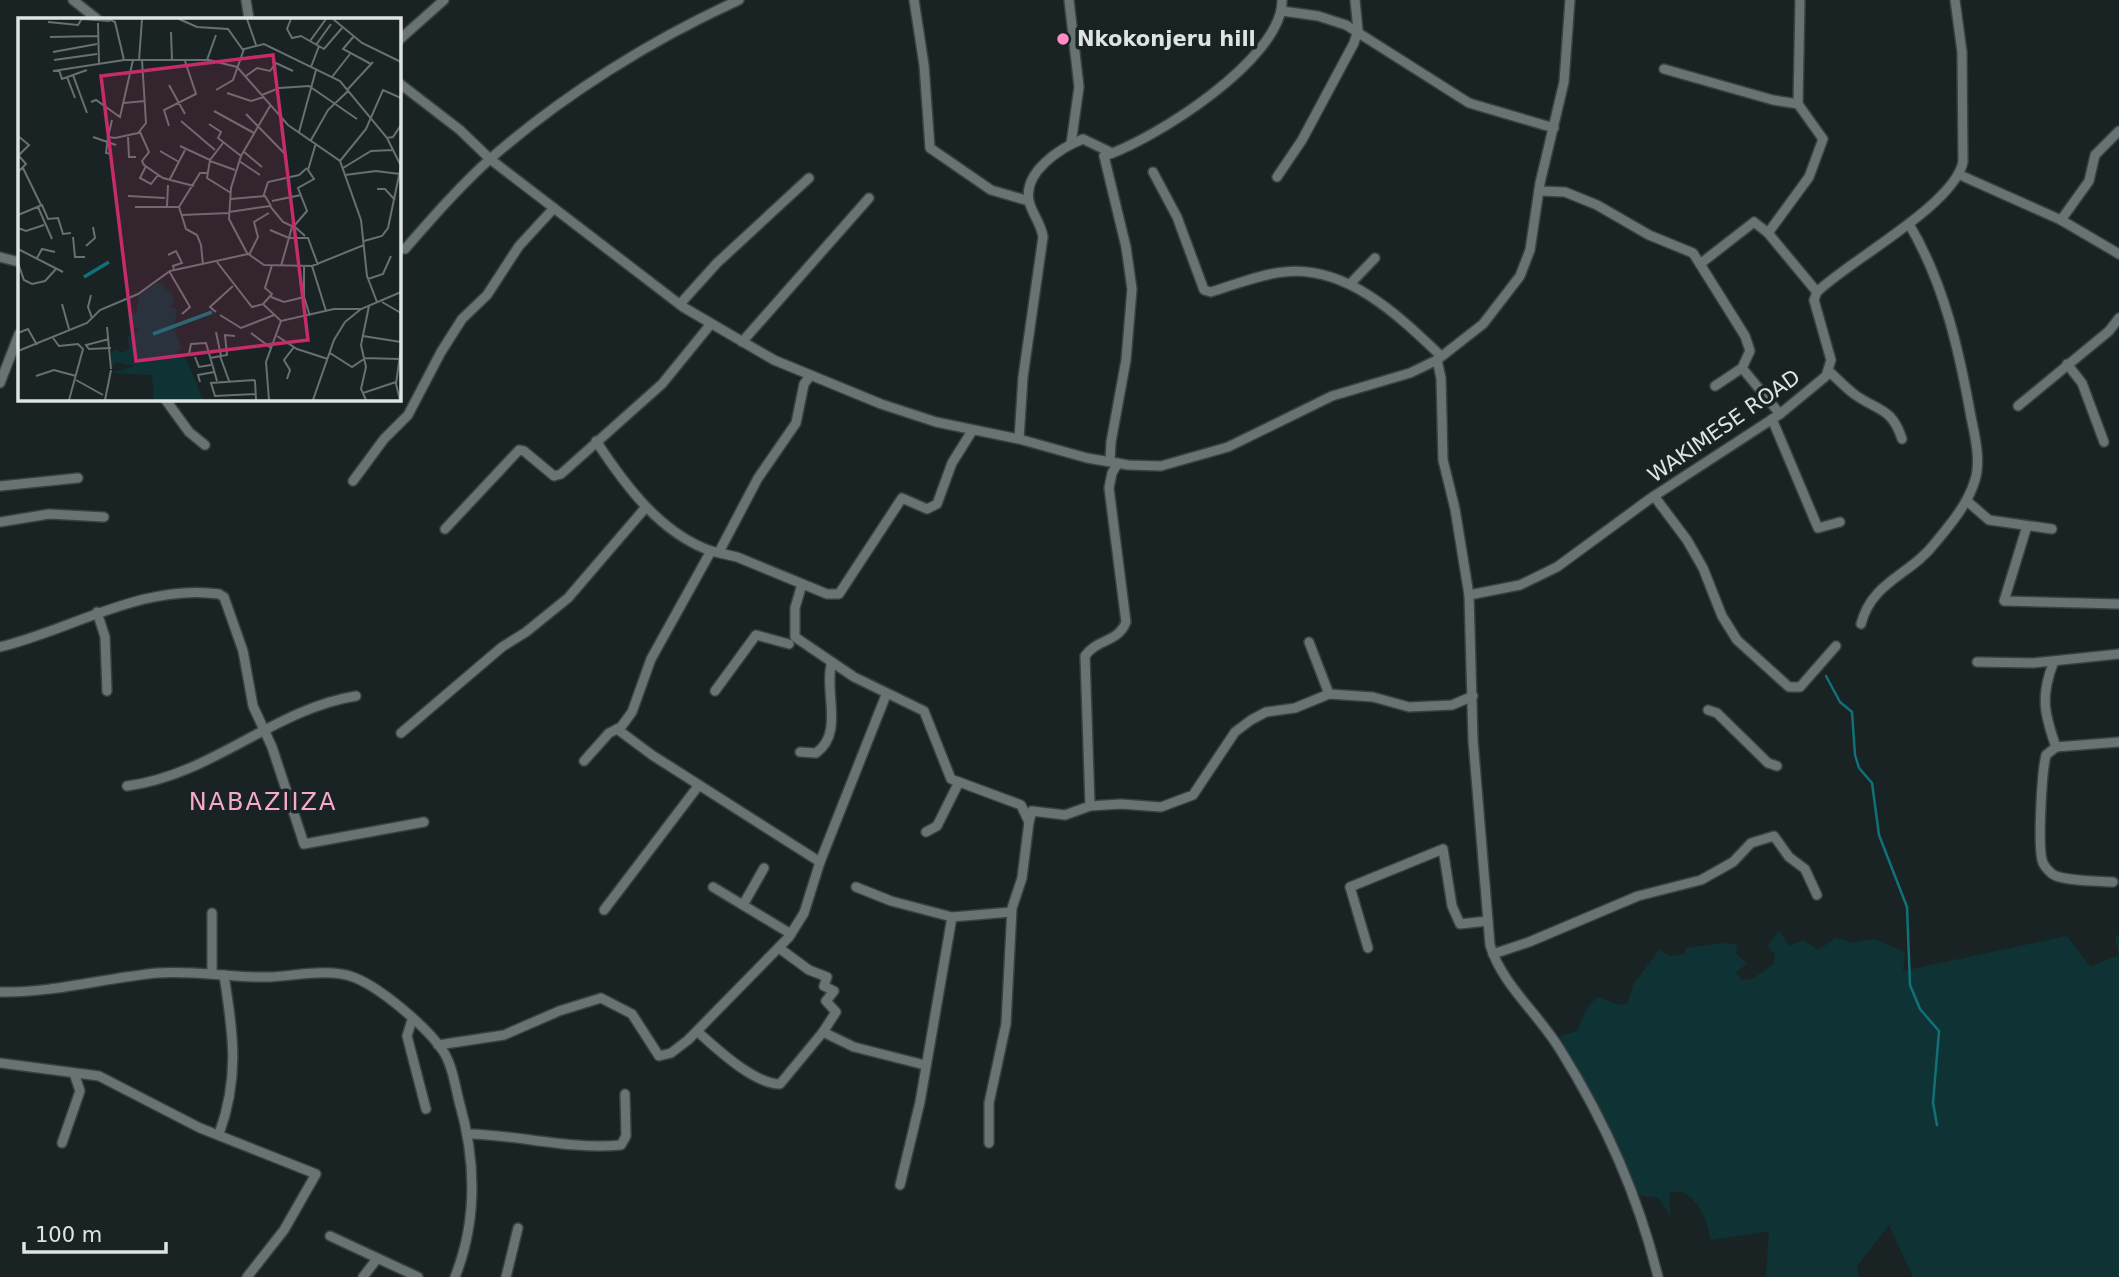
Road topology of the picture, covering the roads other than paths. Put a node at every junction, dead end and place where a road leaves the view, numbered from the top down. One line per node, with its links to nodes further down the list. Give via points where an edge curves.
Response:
1 (73, 0): 13 (street)
2 (246, 0): 14 (street)
3 (444, 0): 16 (street)
4 (738, 0): 24 (street, via 695,20 605,75)
5 (914, 0): 31 (street, via 930,148 991,190)
6 (1069, 0): 22 (street, via 1079,87)
7 (1282, 0): 12 (street)
8 (1355, 0): 15 (street)
9 (1570, 0): 20 (street, via 1564,82)
10 (1800, 0): 19 (street)
11 (1955, 0): 26 (street, via 1962,52)
12 (1282, 11): 15 (street, via 1318,16); 23 (street, via 1266,41 1237,73 1189,112 1127,149)
13 (96, 18)
14 (249, 18)
15 (1358, 30): 20 (street, via 1469,103); 27 (street, via 1302,140)
16 (401, 38)
17 (1664, 69): 19 (street)
18 (401, 85): 24 (street)
19 (1798, 104): 35 (street, via 1823,139 1809,177)
20 (1554, 128): 29 (street)
21 (2119, 131): 33 (street, via 2095,155 2089,181)
22 (1071, 144): 23 (street, via 1083,139); 31 (street, via 1035,173 1029,184)
23 (1112, 153): 65 (street, via 1104,156 1132,289 1126,360 1111,442)
24 (490, 159): 32 (street); 36 (street)
25 (1153, 172): 42 (street, via 1177,217 1204,290 1211,292 1283,272 1320,271)
26 (1960, 175): 33 (street); 34 (street)
27 (1277, 177)
28 (809, 178): 44 (street)
29 (1539, 191): 41 (street, via 1565,192 1597,205 1649,235 1693,253); 49 (street, via 1530,250 1520,276 1483,324)
30 (869, 198): 48 (street)
31 (1029, 201): 60 (street, via 1043,237)
32 (554, 208): 44 (street); 67 (street, via 519,246 487,295 462,319 408,415)
33 (2061, 219): 37 (street)
34 (1909, 224): 43 (street); 70 (street, via 1941,295 1963,366 1977,460)
35 (1769, 233): 41 (street, via 1754,222); 43 (street)
36 (405, 248)
37 (2119, 254)
38 (0, 257): 40 (street)
39 (1375, 258): 42 (street)
40 (18, 262)
41 (1700, 264): 51 (street, via 1750,346)
42 (1350, 284): 49 (street, via 1413,329)
43 (1817, 292): 52 (street, WAKIMESE ROAD, via 1814,300 1830,355)
44 (680, 304): 46 (street)
45 (2119, 318): 50 (street)
46 (710, 325): 48 (street); 62 (street, via 662,384)
47 (18, 337): 54 (street)
48 (742, 342): 53 (street)
49 (1439, 358): 65 (street, via 1410,373 1332,396 1198,458 1161,466); 80 (street, via 1443,460)
50 (2067, 364): 57 (street); 63 (street, via 2082,383)
51 (1742, 368): 55 (street); 58 (street)
52 (1829, 371): 58 (street, WAKIMESE ROAD); 61 (street, via 1855,395 1891,417)
53 (810, 376): 59 (street, via 881,404); 78 (street, via 796,423)
54 (0, 383)
55 (1715, 386)
56 (166, 401): 64 (street)
57 (2018, 406)
58 (1776, 416): 69 (street, WAKIMESE ROAD); 74 (street, via 1818,528)
59 (972, 431): 60 (street); 79 (street, via 937,504 927,509 902,498 842,592 833,595)
60 (1019, 439): 65 (street)
61 (1902, 439)
62 (596, 442): 71 (street); 76 (street, via 557,476 519,450)
63 (2104, 442)
64 (205, 445)
65 (1114, 462): 110 (street, via 1109,488 1126,622 1114,639 1093,647 1085,656)
66 (78, 478): 68 (street)
67 (353, 481)
68 (0, 486)
69 (1654, 496): 80 (street, WAKIMESE ROAD, via 1557,567 1520,585); 86 (street, via 1687,540 1737,640 1789,687 1800,687)
70 (1967, 501): 75 (street, via 1983,518); 83 (street, via 1933,547 1871,598)
71 (646, 508): 78 (street, via 700,547); 101 (street, via 568,598)
72 (104, 517): 73 (street, via 49,514)
73 (0, 522)
74 (1840, 522)
75 (2027, 526): 77 (street); 81 (street, via 2004,601)
76 (445, 529)
77 (2052, 529)
78 (715, 551): 79 (street); 99 (street, via 651,659 632,712)
79 (802, 584): 90 (street, via 793,622 795,637)
80 (1469, 595): 97 (street)
81 (2119, 604)
82 (97, 612): 87 (street); 92 (street, via 105,636); 100 (street, via 184,595 224,597)
83 (1861, 624)
84 (1309, 642): 94 (street)
85 (789, 645): 93 (street, via 756,635)
86 (1836, 646)
87 (0, 648)
88 (2119, 654): 89 (street)
89 (2054, 661): 91 (street); 103 (street, via 2044,699)
90 (832, 662): 95 (street); 104 (street, via 828,680 832,713 826,742 816,753)
91 (1977, 662)
92 (107, 691)
93 (715, 691)
94 (1329, 694): 97 (street, via 1373,697 1409,707 1452,705); 110 (street, via 1251,720 1235,732 1193,795 1161,807)
95 (886, 695): 107 (street, via 924,711 946,770); 114 (street)
96 (356, 696): 100 (street, via 316,706)
97 (1473, 696): 125 (street)
98 (1708, 710): 106 (street)
99 (617, 729): 105 (street); 108 (street)
100 (263, 732): 109 (street, via 188,771); 111 (street, via 304,845)
101 (401, 733)
102 (2119, 743): 103 (street)
103 (2056, 747): 116 (street, via 2044,763 2042,861 2055,876)
104 (800, 752)
105 (584, 761)
106 (1777, 766)
107 (959, 782): 112 (street, via 1021,805); 113 (street, via 937,826)
108 (699, 785): 114 (street); 121 (street)
109 (127, 786)
110 (1090, 806): 112 (street, via 1072,814 1032,811)
111 (424, 822)
112 (1029, 822): 122 (street, via 1022,877)
113 (926, 832)
114 (820, 862): 126 (street, via 804,913)
115 (764, 868): 120 (street)
116 (2113, 882)
117 (713, 887): 120 (street)
118 (856, 887): 124 (street)
119 (1817, 895): 129 (street, via 1805,869 1774,836 1751,843 1734,862 1701,880 1638,896)
120 (743, 905): 126 (street)
121 (604, 910)
122 (1011, 912): 124 (street); 145 (street, via 1006,1024 989,1104)
123 (212, 913): 130 (street)
124 (952, 917): 138 (street)
125 (1488, 921): 128 (street, via 1460,924 1452,905 1443,849 1350,887); 129 (street)
126 (791, 934): 127 (street)
127 (779, 948): 134 (street); 135 (street, via 827,977 824,986 834,991 826,1001 836,1012)
128 (1368, 948)
129 (1493, 954): 155 (street, via 1500,973 1532,1008 1595,1111 1646,1228)
130 (212, 974): 131 (street); 132 (street, via 157,973 50,991)
131 (223, 975): 133 (street, via 350,976 386,997); 143 (street, via 235,1047 232,1090)
132 (0, 992)
133 (412, 1020): 136 (street); 141 (street, via 407,1036)
134 (698, 1032): 135 (street, via 731,1061 780,1084); 136 (street, via 661,1057 632,1014 601,998 503,1035)
135 (823, 1032): 138 (street, via 854,1047)
136 (438, 1045): 142 (street)
137 (0, 1063): 139 (street)
138 (925, 1066): 146 (street)
139 (74, 1073): 143 (street, via 99,1076); 144 (street, via 80,1091)
140 (625, 1094): 142 (street, via 626,1136 621,1145 585,1148)
141 (426, 1109)
142 (469, 1134): 153 (street, via 472,1204)
143 (219, 1135): 150 (street, via 316,1174 284,1230)
144 (62, 1143)
145 (989, 1143)
146 (900, 1185)
147 (518, 1228): 154 (street)
148 (330, 1236): 149 (street)
149 (376, 1259): 151 (street); 152 (street)
150 (247, 1277)
151 (363, 1277)
152 (418, 1277)
153 (455, 1277)
154 (506, 1277)
155 (1658, 1277)

